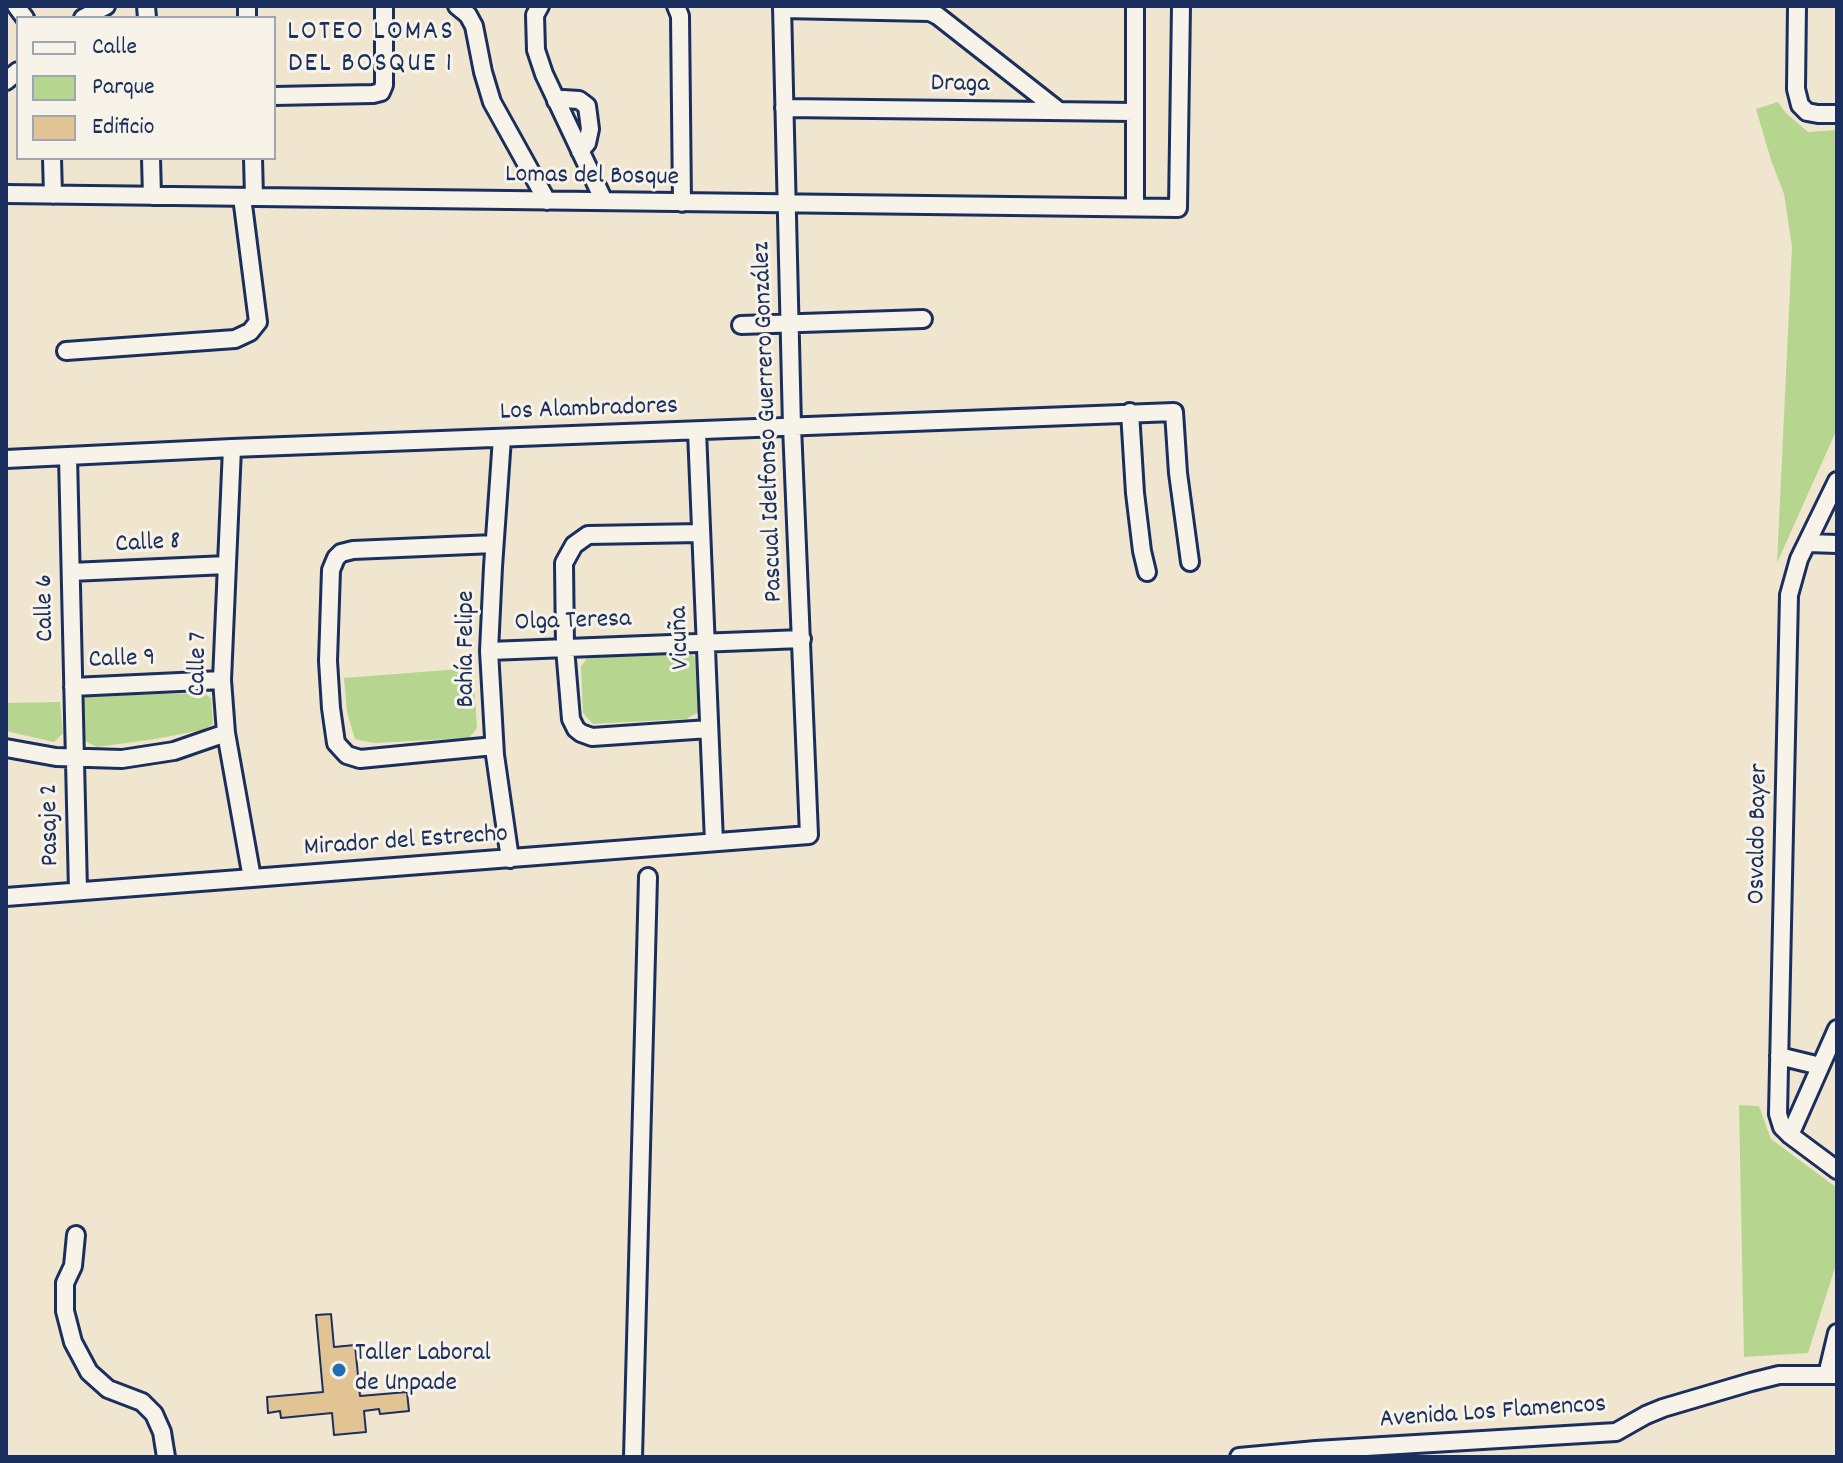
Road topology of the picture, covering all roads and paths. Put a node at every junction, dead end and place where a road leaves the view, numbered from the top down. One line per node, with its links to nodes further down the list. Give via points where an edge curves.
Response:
1 (106, 6): 10 (street)
2 (384, 6): 11 (street, via 381,92)
3 (457, 6): 25 (street, via 472,20 492,102)
4 (1135, 6): 15 (street)
5 (1181, 6): 29 (street, Lomas del Bosque, via 1178,208)
6 (1797, 6): 16 (street, via 1800,105 1807,112)
7 (782, 8): 13 (street, Pascual Idelfonso Guerrero González); 14 (street, via 934,13)
8 (537, 10): 12 (street, via 536,50)
9 (678, 11): 27 (street)
10 (87, 16)
11 (276, 96)
12 (556, 101): 17 (street); 17 (street, via 579,100 587,106 590,129)
13 (784, 108): 14 (street, Draga); 28 (street, Pascual Idelfonso Guerrero González)
14 (1059, 111): 15 (street, Draga)
15 (1135, 112): 29 (street)
16 (1837, 114)
17 (580, 151): 26 (street)
18 (52, 160): 22 (street)
19 (151, 160): 23 (street)
20 (253, 160): 24 (street)
21 (6, 194): 22 (street, Lomas del Bosque)
22 (53, 195): 23 (street, Lomas del Bosque)
23 (152, 196): 24 (street, Lomas del Bosque)
24 (248, 197): 25 (street, Lomas del Bosque); 33 (street, via 258,322 250,332 235,339)
25 (547, 201): 26 (street, Lomas del Bosque)
26 (604, 201): 27 (street, Lomas del Bosque)
27 (682, 203): 28 (street, Lomas del Bosque)
28 (786, 203): 29 (street, Lomas del Bosque); 31 (street, Pascual Idelfonso Guerrero González)
29 (1135, 207)
30 (923, 319): 31 (street)
31 (790, 323): 32 (street); 35 (street, Pascual Idelfonso Guerrero González)
32 (741, 325)
33 (66, 351)
34 (1130, 412): 35 (street, Los Alambradores); 46 (street, Los Alambradores, via 1174,412); 49 (street)
35 (792, 426): 36 (street, Los Alambradores); 50 (street, Pascual Idelfonso Guerrero González)
36 (697, 431): 37 (street, Los Alambradores); 42 (street, Vicuña)
37 (502, 438): 38 (street, Los Alambradores); 44 (street, Bahía Felipe)
38 (232, 448): 39 (street, Los Alambradores); 47 (street, Calle 7)
39 (68, 456): 40 (street, Los Alambradores); 48 (street, Calle 6)
40 (6, 459)
41 (1837, 481): 43 (street, Osvaldo Bayer)
42 (701, 533): 51 (street, Vicuña); 52 (street, via 588,535 574,545 564,563)
43 (1808, 543): 45 (street); 69 (street, Osvaldo Bayer, via 1789,595)
44 (494, 544): 53 (street, Bahía Felipe); 58 (street, via 347,551 336,558 331,570 328,661 336,743 347,755 360,759)
45 (1837, 544)
46 (1190, 562)
47 (227, 565): 48 (street, Calle 8); 54 (street, Calle 7)
48 (71, 572): 55 (street, Calle 6)
49 (1147, 572)
50 (802, 639): 51 (street, Olga Teresa); 61 (street, Pascual Idelfonso Guerrero González)
51 (706, 642): 52 (street, Olga Teresa); 56 (street, Vicuña)
52 (565, 648): 53 (street, Olga Teresa); 56 (street, via 571,719 581,733 592,737)
53 (489, 651): 58 (street, Bahía Felipe)
54 (222, 680): 55 (street, Calle 9); 57 (street, Calle 7)
55 (73, 687): 60 (street, Calle 6)
56 (709, 729): 62 (street, Vicuña)
57 (226, 733): 60 (street, via 147,756); 65 (street, Calle 7)
58 (494, 746): 63 (street, Bahía Felipe)
59 (6, 748): 60 (street)
60 (74, 758): 66 (street, Pasaje 2)
61 (809, 835): 62 (street, Mirador del Estrecho)
62 (714, 842): 63 (street, Mirador del Estrecho)
63 (510, 859): 65 (street, Mirador del Estrecho)
64 (648, 877): 80 (street)
65 (252, 878): 66 (street, Mirador del Estrecho)
66 (78, 891): 67 (street, Mirador del Estrecho)
67 (6, 897)
68 (1837, 1029): 70 (street)
69 (1779, 1056): 70 (street); 71 (street, Osvaldo Bayer, via 1778,1114)
70 (1820, 1066): 71 (street)
71 (1790, 1135): 72 (street)
72 (1837, 1170)
73 (76, 1235): 79 (street, via 73,1266 65,1283 73,1342 89,1372 108,1389 142,1402 154,1414)
74 (1837, 1333): 75 (street)
75 (1832, 1375): 76 (street, Avenida Los Flamencos, via 1779,1375 1751,1382 1663,1408 1616,1432)
76 (1353, 1452): 78 (street, Avenida Los Flamencos)
77 (1317, 1453): 78 (street, Avenida Los Flamencos); 81 (street, Avenida Los Flamencos)
78 (1335, 1453)
79 (166, 1457)
80 (633, 1457)
81 (1239, 1457)

